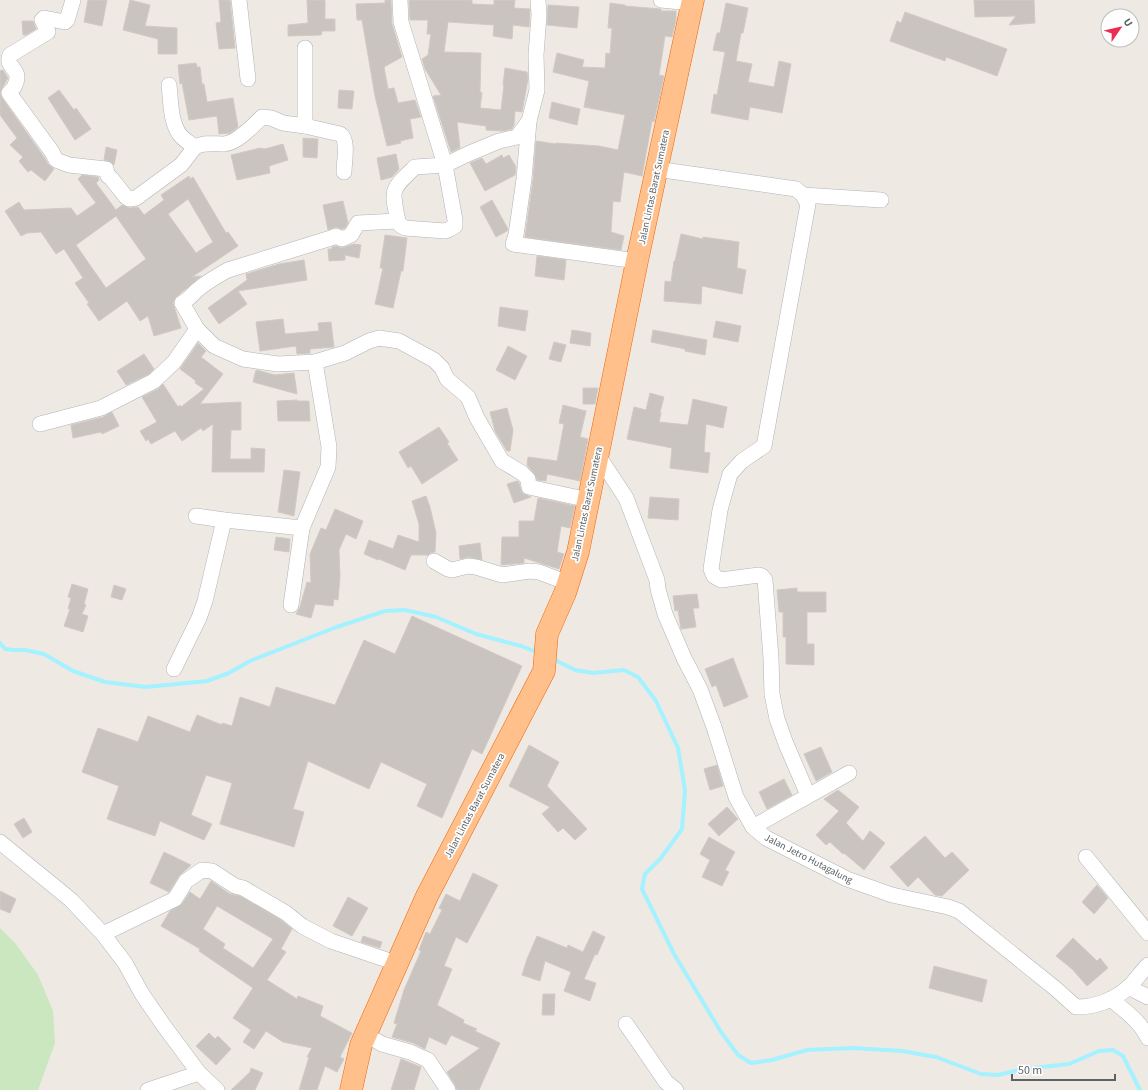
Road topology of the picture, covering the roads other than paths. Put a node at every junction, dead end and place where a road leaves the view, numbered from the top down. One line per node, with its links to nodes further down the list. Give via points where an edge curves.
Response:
1 (73, 0): 12 (street, via 67,20 64,22 44,18 42,20 48,32 8,58 17,73 16,84 9,93 56,160 69,165 106,169 108,176 129,199 136,198 181,165)
2 (239, 0): 8 (street)
3 (400, 0): 13 (street, via 401,22)
4 (538, 0): 10 (street, via 537,90)
5 (662, 0): 6 (street)
6 (692, 2): 14 (highway, Jalan Lintas Barat Sumatera)
7 (306, 48): 11 (street)
8 (248, 80)
9 (170, 85): 12 (street, via 178,132)
10 (529, 121): 13 (street, via 517,137 499,141); 19 (street, via 524,179 513,244)
11 (305, 126): 12 (street, via 262,117 246,133 226,144 201,144); 15 (street, via 343,135 346,142)
12 (195, 147)
13 (445, 166): 18 (street, via 415,167 398,184 394,191); 18 (street, via 455,226 444,231 421,229 402,226)
14 (656, 169): 16 (street, via 796,189); 19 (highway, Jalan Lintas Barat Sumatera)
15 (344, 172)
16 (803, 195): 17 (street); 33 (street, via 808,204 764,446 730,474 720,510 711,569 714,576 721,580 759,575 765,580 772,694 777,719)
17 (881, 200)
18 (398, 221): 20 (street, via 358,223 351,234 342,239 336,236 218,275 194,293 192,298 182,303)
19 (637, 262): 23 (highway, Jalan Lintas Barat Sumatera)
20 (197, 329): 21 (street, via 214,346 243,359 278,364); 22 (street, via 174,362 154,381 101,408)
21 (315, 362): 24 (street, via 345,353 379,338 399,341 434,360 442,368 447,379 468,397 502,461 522,473 528,479 529,487); 27 (street, via 329,457 328,467)
22 (40, 424)
23 (597, 454): 24 (highway, Jalan Lintas Barat Sumatera); 34 (street, Jalan Jetro Hutagalung, via 626,498 657,580 665,614 700,689 736,797)
24 (589, 500): 29 (highway, Jalan Lintas Barat Sumatera, via 578,552)
25 (196, 516): 26 (street)
26 (224, 520): 27 (street); 31 (street, via 205,601)
27 (302, 528): 30 (street)
28 (434, 561): 29 (street, via 448,570 468,566 502,575 530,571)
29 (568, 583): 39 (highway, Jalan Lintas Barat Sumatera, via 547,634 544,671 427,896)
30 (291, 604)
31 (174, 670)
32 (849, 773): 33 (street)
33 (808, 796): 34 (street)
34 (753, 827): 43 (street, Jalan Jetro Hutagalung, via 766,838 847,879 892,895 959,911 1076,1008)
35 (0, 842): 38 (street, via 71,900)
36 (1086, 857): 37 (street)
37 (1148, 933)
38 (102, 934): 39 (street, via 175,899 186,881 202,870 212,871 235,886 243,888 286,913 302,926 331,941); 47 (street, via 126,963 142,994)
39 (396, 963): 45 (highway, Jalan Lintas Barat Sumatera)
40 (1148, 965): 41 (street, Jalan Jetro Hutagalung)
41 (1128, 987): 42 (street); 43 (street, Jalan Jetro Hutagalung)
42 (1148, 997)
43 (1111, 999): 46 (street, via 1136,1021)
44 (626, 1024): 52 (street, via 666,1082)
45 (366, 1035): 50 (highway, Jalan Lintas Barat Sumatera, via 361,1045); 51 (street, via 382,1044 428,1060)
46 (1148, 1038)
47 (199, 1073): 48 (street); 49 (street)
48 (148, 1090)
49 (217, 1090)
50 (351, 1090)
51 (448, 1090)
52 (676, 1090)

